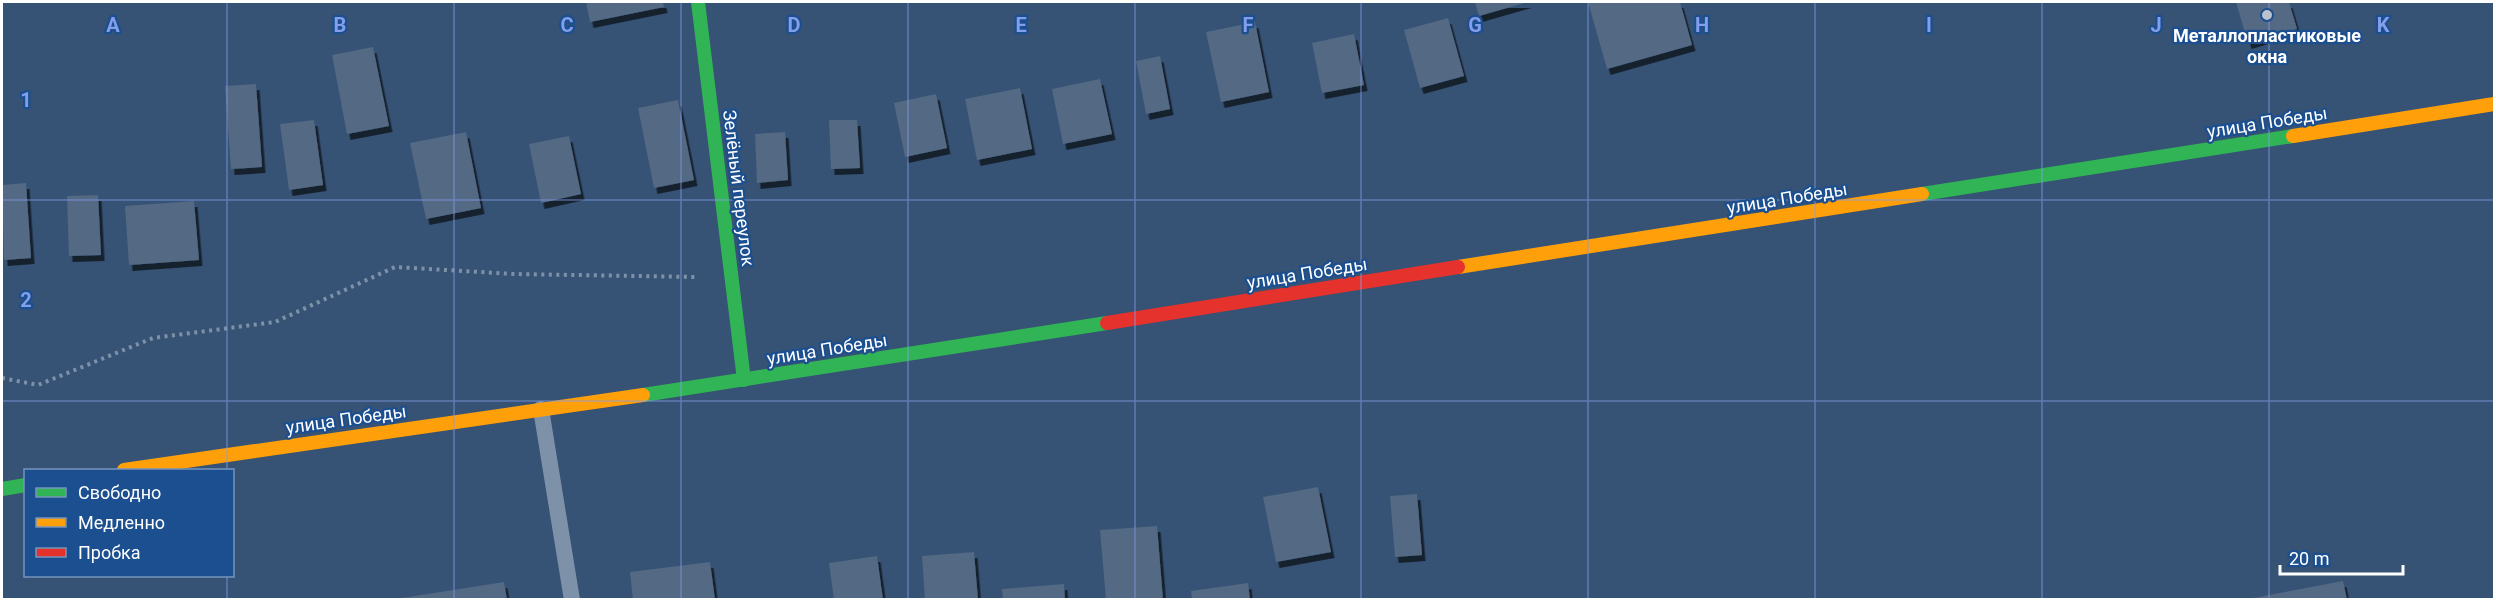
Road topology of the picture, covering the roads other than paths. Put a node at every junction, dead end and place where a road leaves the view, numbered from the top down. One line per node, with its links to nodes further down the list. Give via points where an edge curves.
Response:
1 (698, 2): 3 (street, Зелёный переулок)
2 (2494, 104): 3 (street, улица Победы)
3 (744, 380): 4 (street, улица Победы)
4 (541, 409): 5 (street, улица Победы); 8 (lane)
5 (137, 469)
6 (24, 485): 7 (street)
7 (2, 489)
8 (572, 600)

